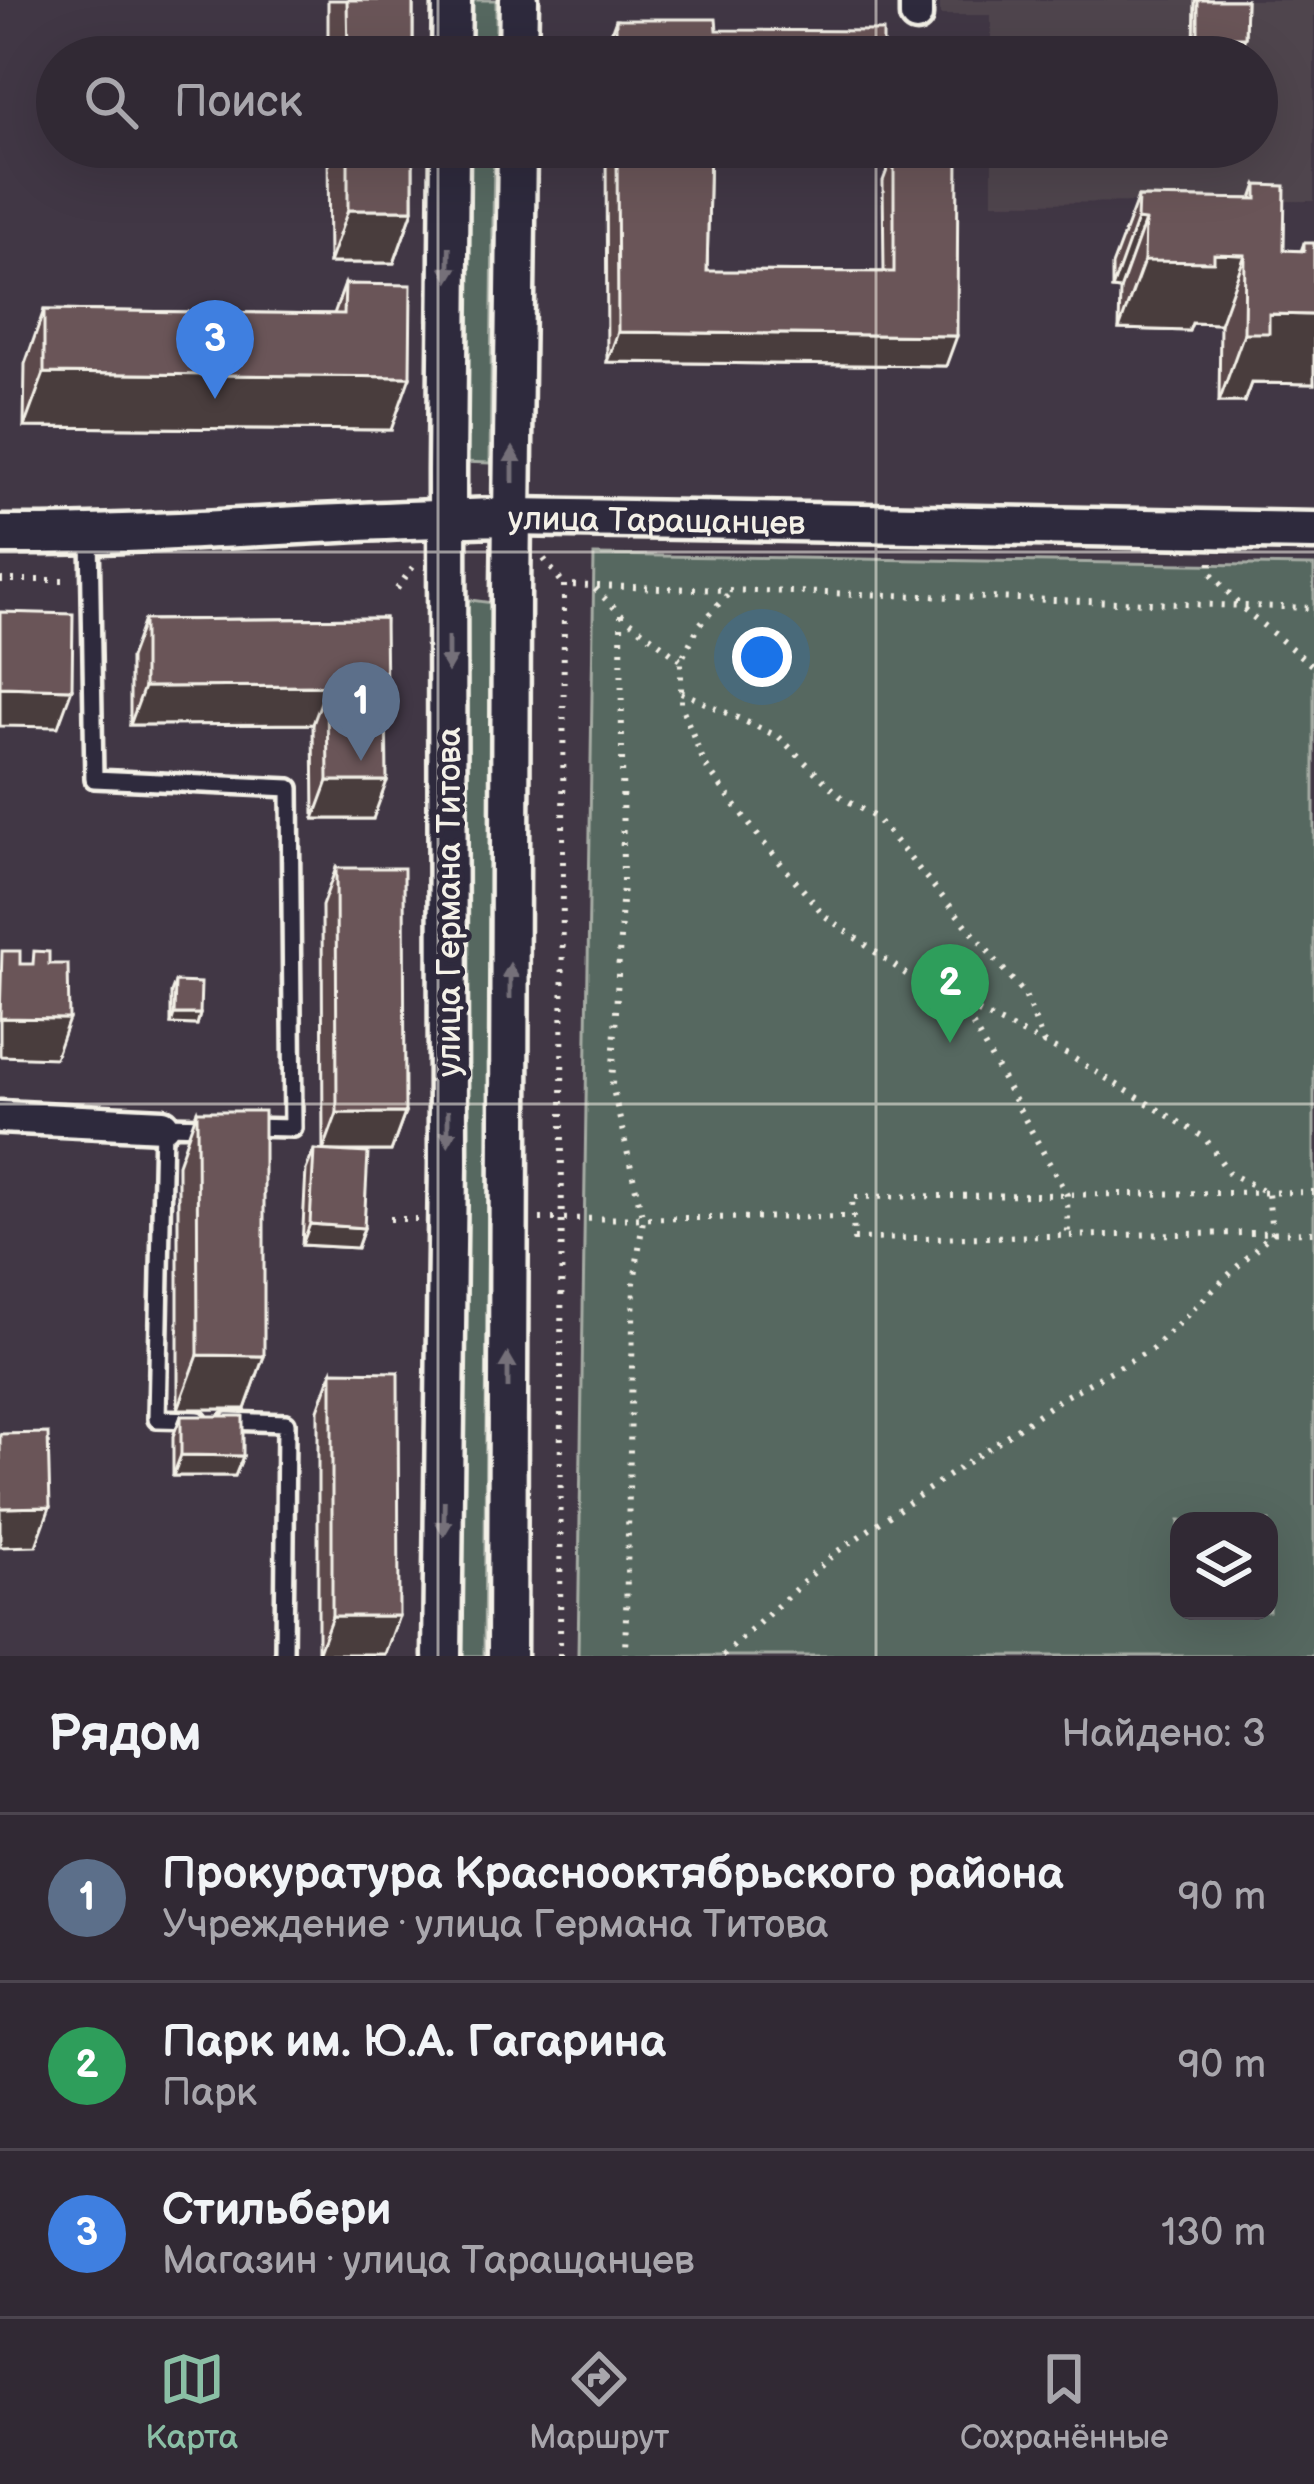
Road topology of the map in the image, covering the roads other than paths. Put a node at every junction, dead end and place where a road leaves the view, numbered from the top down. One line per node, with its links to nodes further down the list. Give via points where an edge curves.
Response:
1 (452, 0): 3 (street)
2 (519, 0): 4 (street)
3 (451, 36)
4 (518, 36)
5 (450, 168): 7 (street, улица Германа Титова, one-way to 7)
6 (517, 168): 8 (street, улица Германа Титова, one-way to 6)
7 (448, 518): 8 (street, улица Таращанцев); 11 (street, улица Таращанцев); 15 (street, улица Германа Титова, one-way to 15)
8 (513, 518): 9 (street, улица Таращанцев); 16 (street, улица Германа Титова, one-way to 8)
9 (1314, 530)
10 (0, 535): 11 (street, улица Таращанцев)
11 (90, 535): 13 (lane, via 94,779 290,788 293,1128)
12 (0, 1118): 13 (street)
13 (163, 1125): 14 (lane, via 157,1419 286,1423)
14 (284, 1656)
15 (442, 1656)
16 (507, 1656)

